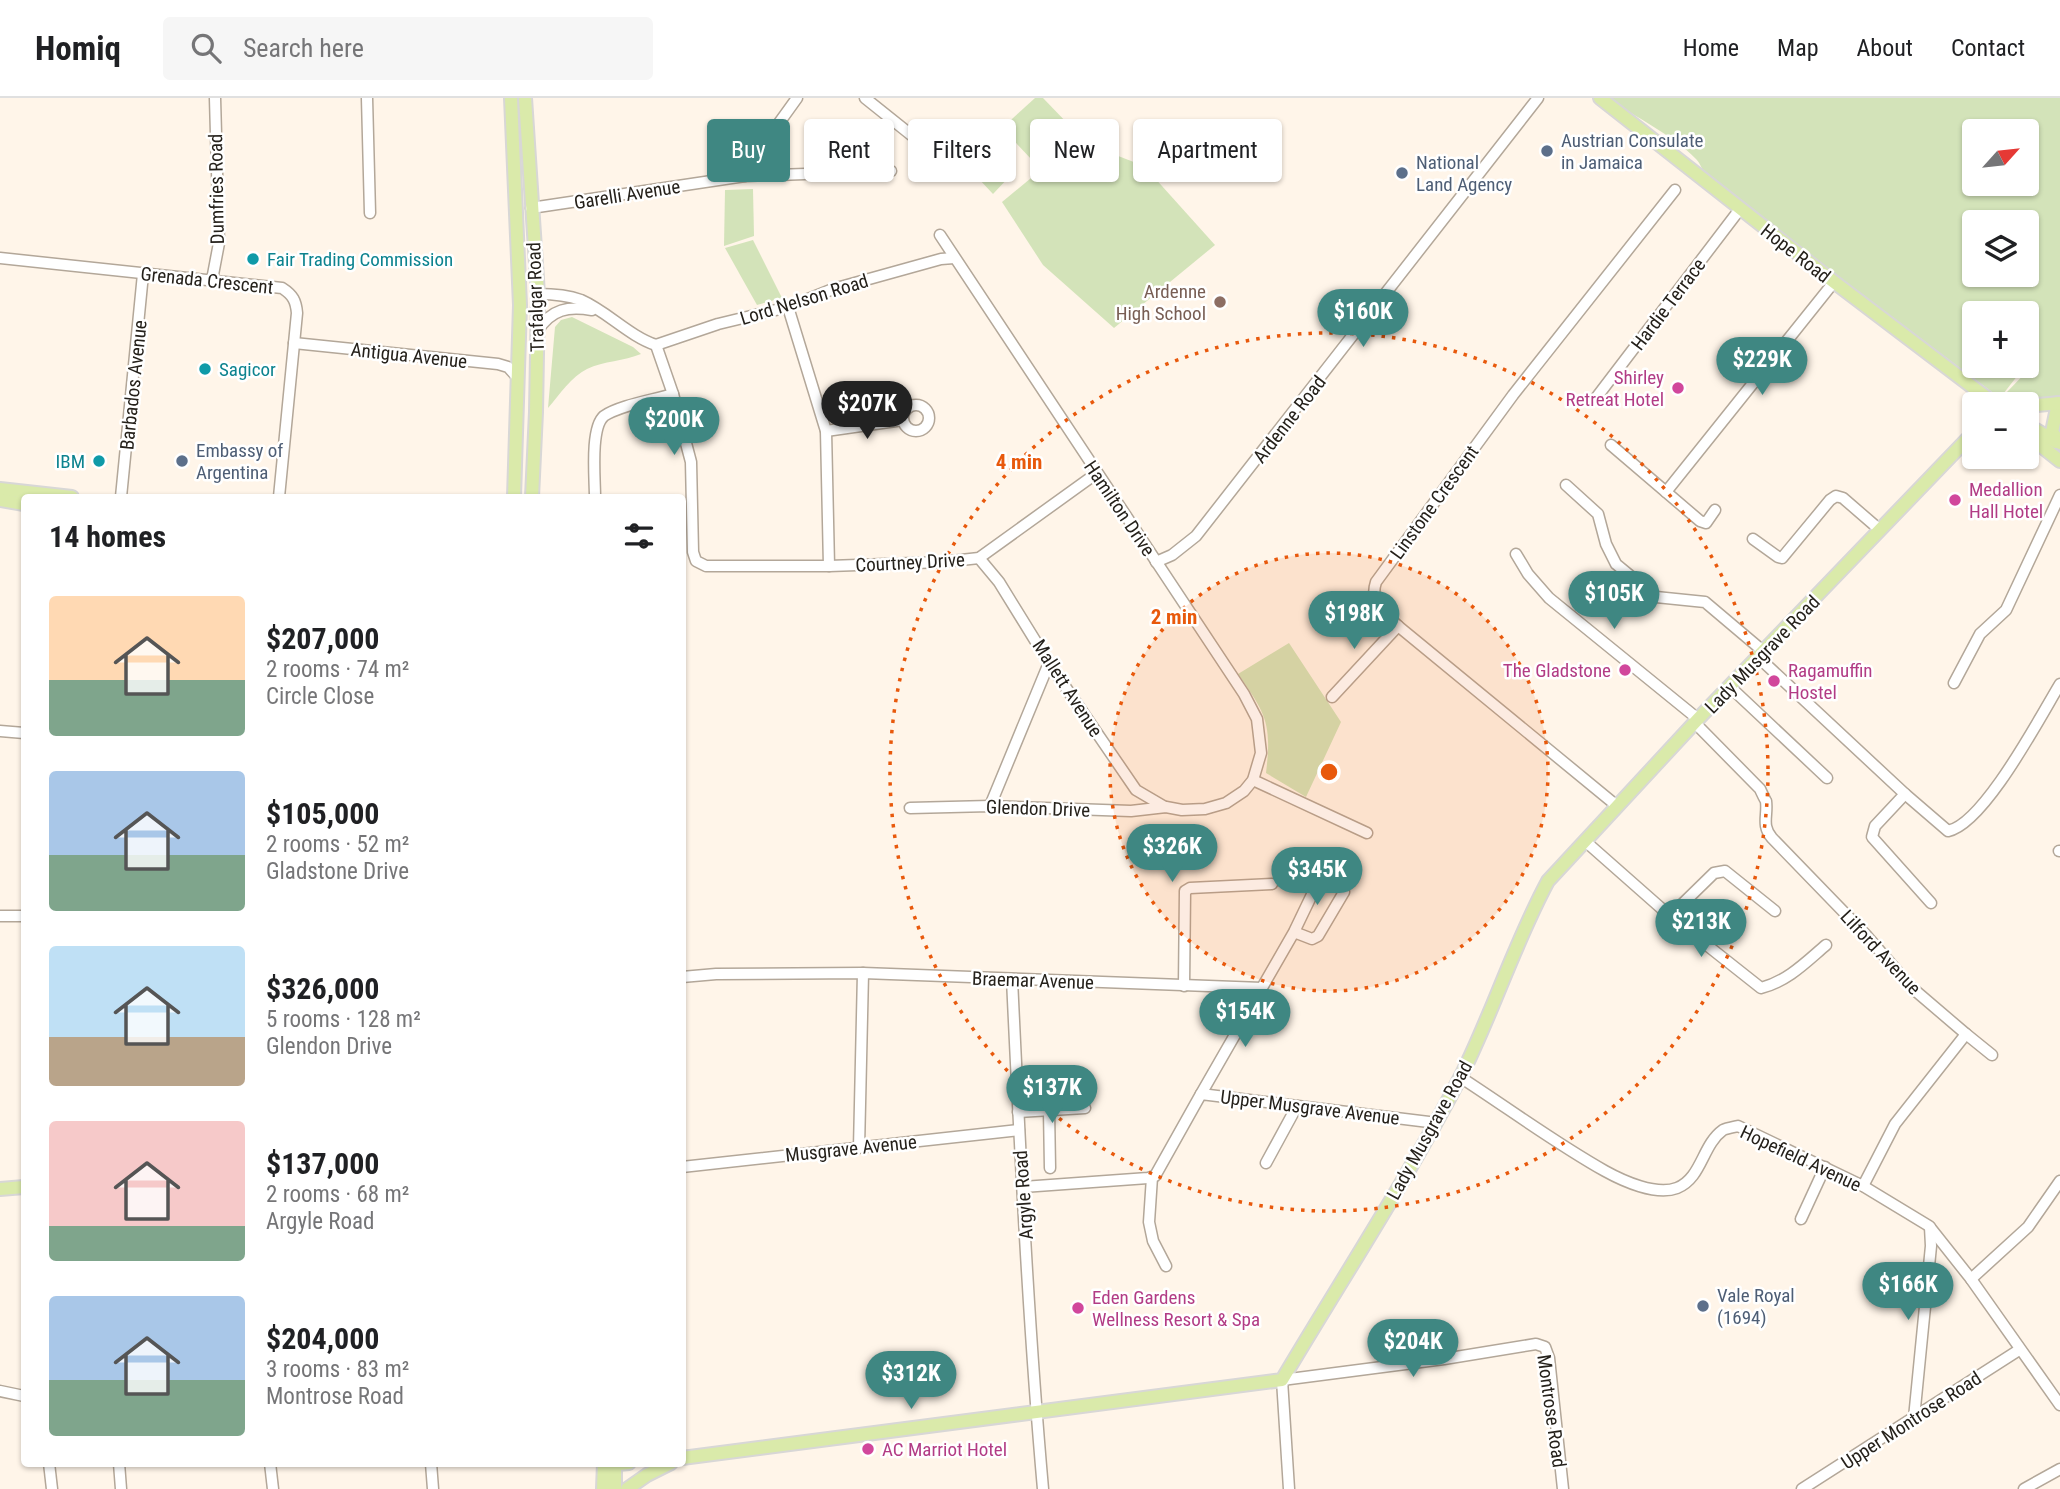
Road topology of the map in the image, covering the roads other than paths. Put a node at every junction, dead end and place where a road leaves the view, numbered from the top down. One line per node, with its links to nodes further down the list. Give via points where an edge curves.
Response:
1 (215, 98): 20 (street, Dumfries Road, via 219,243)
2 (367, 98): 15 (street)
3 (511, 98): 23 (main road, Trafalgar Road)
4 (526, 98): 13 (main road, Trafalgar Road)
5 (797, 98): 9 (street)
6 (865, 98): 10 (street)
7 (1538, 98): 63 (street, Ardenne Road, via 1196,536)
8 (1600, 98): 14 (main road, Hope Road)
9 (782, 119)
10 (908, 132)
11 (707, 181): 13 (street, Garelli Avenue)
12 (1675, 190): 65 (street, Linstone Crescent, via 1513,395 1377,582 1376,605)
13 (531, 208): 22 (main road, Trafalgar Road)
14 (1740, 209): 21 (main road, Hope Road); 34 (street, Hardie Terrace)
15 (370, 213)
16 (940, 235): 18 (street, Hamilton Drive)
17 (0, 258): 19 (street, Grenada Crescent)
18 (954, 258): 24 (street, Lord Nelson Road, via 833,289); 45 (street, Hamilton Drive)
19 (143, 274): 20 (street, Grenada Crescent); 50 (street, Barbados Avenue)
20 (212, 280): 27 (street, Grenada Crescent, via 282,288 290,293 298,313)
21 (1834, 282): 30 (main road, Hope Road); 48 (street)
22 (538, 294): 23 (main road); 25 (street, via 580,300); 26 (main road, Trafalgar Road)
23 (520, 305): 29 (main road, Trafalgar Road)
24 (788, 307): 28 (street, Lord Nelson Road); 38 (street)
25 (602, 312): 26 (street, via 569,307 545,319); 28 (street)
26 (538, 330): 53 (main road, Trafalgar Road)
27 (294, 343): 29 (street, Antigua Avenue, via 498,363); 51 (street, Grenada Crescent)
28 (656, 345): 33 (street)
29 (518, 378): 52 (main road, Trafalgar Road)
30 (1968, 386): 31 (main road); 32 (main road, Hope Road)
31 (1971, 392)
32 (1977, 392)
33 (673, 394): 54 (street, via 603,417 595,438); 64 (street, Courtney Drive, via 691,462 691,542 696,561 706,566)
34 (1596, 398)
35 (2059, 403): 36 (main road); 40 (main road, via 2052,432)
36 (2039, 405)
37 (903, 420): 38 (street)
38 (826, 431): 64 (street)
39 (2039, 431): 40 (main road)
40 (2060, 443)
41 (1611, 444): 48 (street)
42 (1962, 444): 59 (main road, Lady Musgrave Road)
43 (2039, 444): 44 (main road)
44 (2060, 461)
45 (1097, 473): 62 (street, Courtney Drive); 63 (street, Hamilton Drive)
46 (1566, 485): 66 (street, via 1598,514 1616,564 1656,597 1705,602)
47 (0, 489): 49 (main road)
48 (1666, 492): 58 (street, via 1703,523)
49 (45, 494)
50 (121, 494)
51 (279, 494)
52 (514, 494)
53 (532, 494)
54 (595, 494)
55 (2060, 495): 68 (street, via 2006,610 1980,635)
56 (0, 500): 57 (main road)
57 (21, 503)
58 (1715, 510)
59 (1880, 530): 60 (street, via 1836,496 1782,558); 66 (main road, Lady Musgrave Road)
60 (1753, 539)
61 (1516, 554): 72 (street, Lilford Avenue, via 1549,598)
62 (979, 558): 64 (street, Courtney Drive); 67 (street, Mallett Avenue)
63 (1156, 562): 76 (street, Hamilton Drive, via 1257,719 1261,753)
64 (829, 566)
65 (1398, 626): 71 (street); 79 (street, Linstone Crescent)
66 (1760, 654): 70 (main road, Lady Musgrave Road); 77 (street)
67 (1049, 663): 78 (street); 80 (street, Mallett Avenue, via 1136,790)
68 (1954, 683)
69 (2060, 684): 77 (street, via 1991,796 1956,829 1948,831)
70 (1729, 686): 72 (main road, Lady Musgrave Road); 75 (street)
71 (1332, 697)
72 (1696, 721): 79 (main road, Lady Musgrave Road); 97 (street, Lilford Avenue, via 1760,789 1766,800 1766,831 1911,987)
73 (0, 731): 74 (street)
74 (21, 733)
75 (1827, 778)
76 (1253, 780): 80 (street, Glendon Drive, via 1226,803 1205,809); 82 (street)
77 (1905, 794): 85 (street, via 1875,826 1871,837)
78 (990, 806): 80 (street, Glendon Drive, via 1131,811); 81 (street, Glendon Drive)
79 (1617, 806): 83 (main road, Lady Musgrave Road)
80 (1166, 807)
81 (910, 808)
82 (1367, 833)
83 (1585, 841): 89 (street); 99 (main road, Lady Musgrave Road, via 1548,881 1532,911)
84 (1272, 884): 95 (street, via 1185,891)
85 (1931, 903)
86 (1775, 911): 89 (street, via 1725,871 1714,873)
87 (0, 916): 88 (street)
88 (21, 916)
89 (1670, 916): 91 (street, via 1762,988 1789,976)
90 (1294, 932): 90 (street, via 1321,878 1343,887 1318,936 1312,939); 96 (street)
91 (1826, 944)
92 (863, 973): 93 (street, Braemar Avenue); 94 (street, Braemar Avenue); 107 (street)
93 (686, 977)
94 (1012, 979): 95 (street, Braemar Avenue); 104 (street, Argyle Road)
95 (1184, 986): 96 (street, Braemar Avenue)
96 (1262, 988): 100 (street)
97 (1966, 1034): 98 (street, Lilford Avenue); 114 (street, via 1895,1124)
98 (1992, 1055)
99 (1460, 1077): 105 (main road, Lady Musgrave Road); 110 (street, Hopefield Avenue, via 1606,1171 1648,1188 1678,1188 1692,1178 1724,1129 1738,1126)
100 (1201, 1094): 101 (street, Upper Musgrave Avenue); 112 (street, Upper Musgrave Avenue, via 1161,1169)
101 (1297, 1106): 105 (street, Upper Musgrave Avenue); 108 (street)
102 (1085, 1108): 103 (street)
103 (1049, 1110): 104 (street); 111 (street)
104 (1018, 1111): 106 (street, Argyle Road)
105 (1437, 1123): 123 (main road, Lady Musgrave Road)
106 (1019, 1130): 107 (street, Musgrave Avenue); 116 (street, Argyle Road)
107 (859, 1148): 109 (street, Musgrave Avenue)
108 (1266, 1163)
109 (686, 1167)
110 (1825, 1167): 114 (street, Hopefield Avenue); 118 (street)
111 (1049, 1168)
112 (1152, 1177): 116 (street); 120 (street, via 1149,1222)
113 (2060, 1181): 121 (street, via 2028,1227)
114 (1863, 1186): 119 (street, Hopefield Avenue)
115 (21, 1187): 117 (main road)
116 (1023, 1187): 127 (street, Argyle Road)
117 (0, 1189)
118 (1801, 1219)
119 (1930, 1226): 121 (street, Hopefield Avenue); 128 (street)
120 (1166, 1266)
121 (1971, 1279): 122 (street, Hopefield Avenue)
122 (2019, 1350): 126 (street, Hopefield Avenue); 128 (street, Upper Montrose Road)
123 (1282, 1380): 127 (main road); 146 (street); 147 (street, Montrose Road, via 1545,1346)
124 (0, 1391): 125 (street)
125 (21, 1395)
126 (2060, 1405)
127 (1036, 1411): 129 (main road); 145 (street, Argyle Road)
128 (1914, 1418): 148 (street, Upper Montrose Road)
129 (686, 1458)
130 (49, 1467): 138 (street)
131 (118, 1467): 139 (street)
132 (270, 1467): 140 (street)
133 (431, 1467): 141 (street)
134 (608, 1467): 142 (main road)
135 (610, 1467): 143 (main road)
136 (663, 1467): 144 (main road)
137 (2060, 1469): 149 (street)
138 (52, 1489)
139 (121, 1489)
140 (273, 1489)
141 (433, 1489)
142 (603, 1489)
143 (615, 1489)
144 (627, 1489)
145 (1043, 1489)
146 (1290, 1489)
147 (1563, 1489)
148 (1802, 1489)
149 (2024, 1489)

